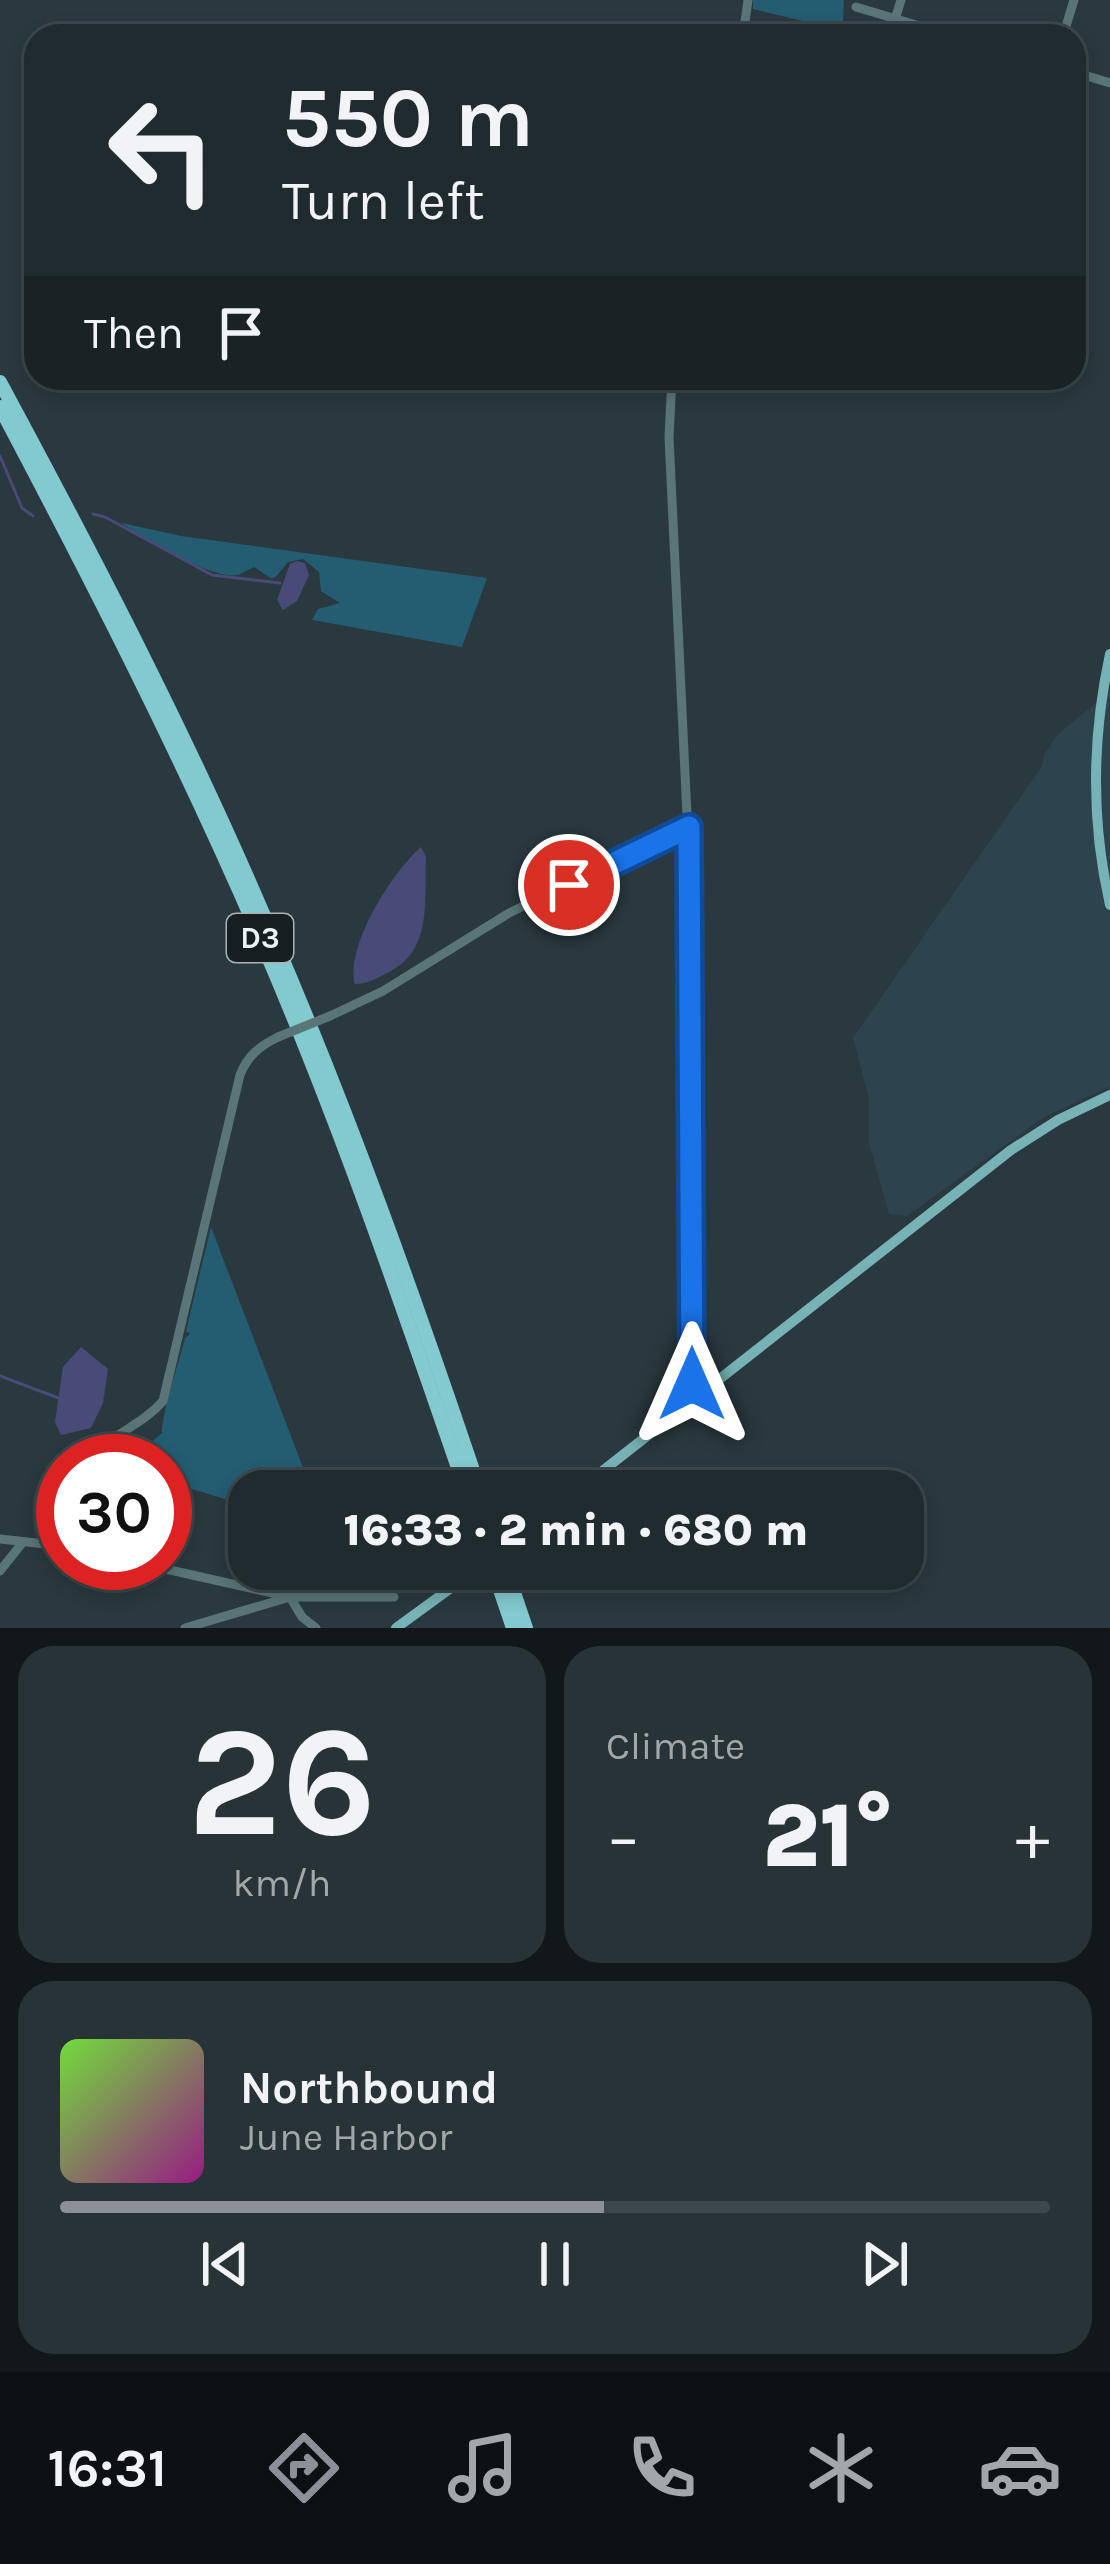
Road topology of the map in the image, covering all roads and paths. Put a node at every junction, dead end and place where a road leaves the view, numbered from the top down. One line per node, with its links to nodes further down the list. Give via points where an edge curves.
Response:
1 (901, 0): 3 (street)
2 (856, 7): 3 (street)
3 (895, 19): 4 (street); 5 (street)
4 (894, 24)
5 (912, 24)
6 (0, 382): 16 (highway, D3, via 174,719 272,934)
7 (671, 390): 10 (street)
8 (0, 407): 15 (highway, D3, via 126,650 261,939)
9 (1110, 654): 11 (main road, via 1096,794)
10 (689, 827): 13 (street); 14 (street, bridge, via 508,914 246,1061 163,1401)
11 (1110, 904)
12 (1110, 1095): 13 (main road, via 1011,1150)
13 (694, 1399): 17 (main road)
14 (116, 1434)
15 (459, 1470)
16 (473, 1470)
17 (604, 1470)
18 (0, 1539): 19 (street)
19 (23, 1542): 20 (street); 21 (street)
20 (36, 1543)
21 (0, 1571)
22 (192, 1575): 26 (street)
23 (448, 1590): 30 (main road)
24 (500, 1590): 31 (highway)
25 (513, 1590): 32 (highway)
26 (290, 1597): 27 (street); 28 (street); 29 (street)
27 (394, 1597)
28 (185, 1628)
29 (316, 1628)
30 (396, 1628)
31 (513, 1628)
32 (526, 1628)

